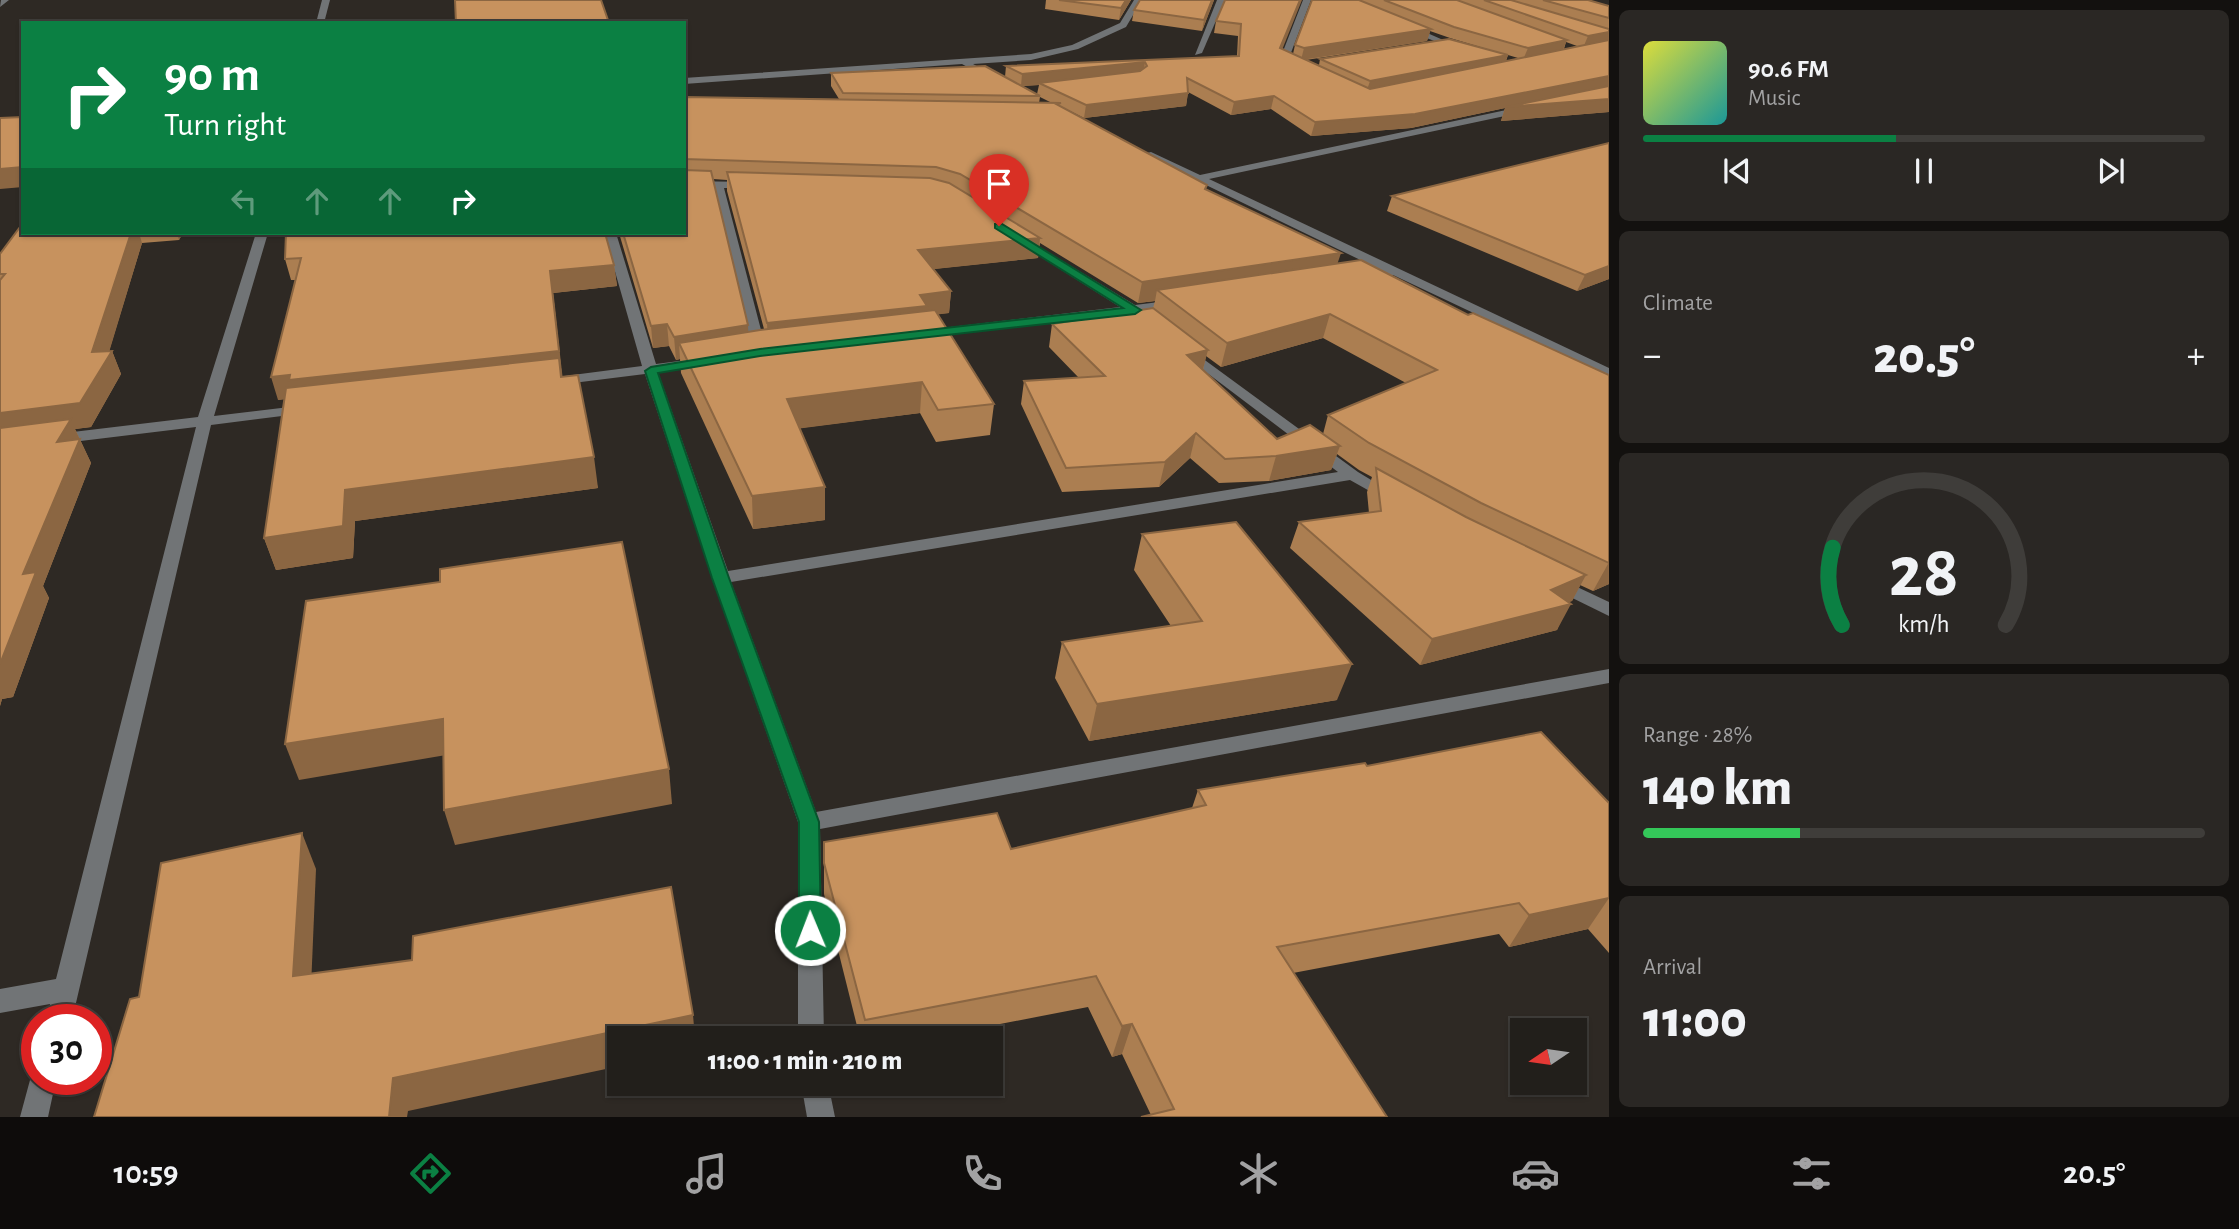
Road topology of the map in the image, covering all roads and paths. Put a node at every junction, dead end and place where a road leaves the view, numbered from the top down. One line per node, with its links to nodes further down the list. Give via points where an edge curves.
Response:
1 (5, 0): 6 (street)
2 (326, 0): 7 (street)
3 (1138, 0): 13 (street, via 1123,25 1075,47 1031,57)
4 (1222, 0): 12 (street)
5 (1307, 0): 14 (street, via 1284,59)
6 (0, 5)
7 (321, 21)
8 (1399, 24): 9 (street)
9 (1446, 43): 10 (street); 11 (street)
10 (1420, 47)
11 (1459, 47)
12 (1198, 53)
13 (965, 63): 15 (street); 16 (street)
14 (1313, 67)
15 (686, 81)
16 (1007, 86)
17 (1531, 108): 19 (street)
18 (1137, 150): 19 (street)
19 (1200, 178): 26 (street)
20 (686, 184): 21 (street)
21 (718, 184): 22 (street); 32 (street)
22 (758, 185)
23 (1010, 233): 29 (street)
24 (261, 235): 38 (street)
25 (611, 235): 34 (street)
26 (1396, 271): 27 (street); 35 (street)
27 (1355, 277)
28 (1190, 302): 29 (street)
29 (1141, 314): 30 (street)
30 (913, 335)
31 (1179, 345): 40 (street)
32 (760, 353)
33 (719, 359): 34 (street)
34 (651, 371): 36 (street); 42 (street)
35 (1609, 373)
36 (548, 382)
37 (316, 408): 38 (street)
38 (205, 420): 39 (street); 47 (street)
39 (41, 441)
40 (1352, 475): 41 (street); 42 (street)
41 (1401, 502)
42 (720, 578): 46 (street)
43 (1548, 579): 44 (street)
44 (1609, 610)
45 (1609, 677): 46 (street)
46 (809, 822): 50 (street)
47 (67, 989): 48 (street); 49 (street)
48 (0, 1001)
49 (63, 1004)
50 (811, 1026)
51 (39, 1095): 53 (street)
52 (817, 1096): 54 (street)
53 (34, 1117)
54 (821, 1117)

